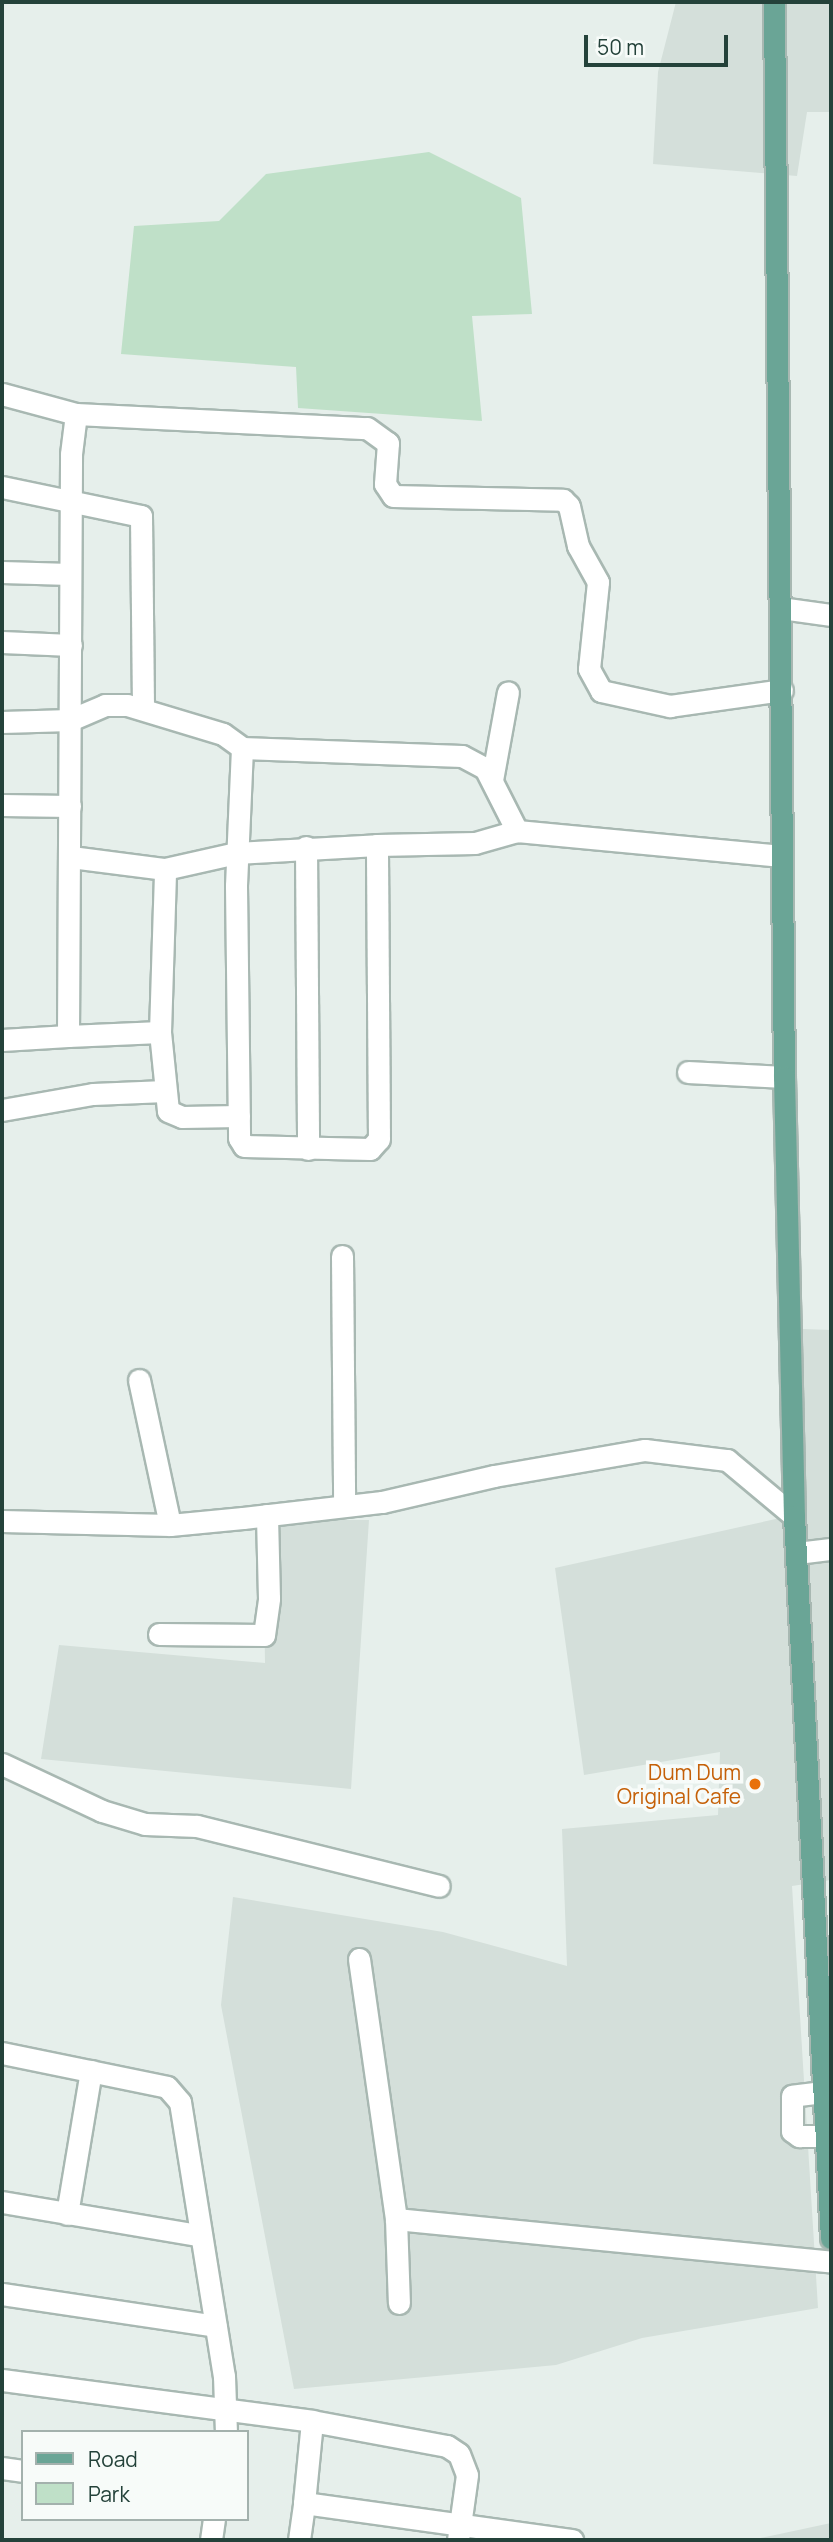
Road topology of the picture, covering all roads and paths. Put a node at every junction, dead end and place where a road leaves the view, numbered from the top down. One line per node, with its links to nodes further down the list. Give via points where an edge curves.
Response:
1 (774, 2): 8 (main road)
2 (2, 394): 3 (street)
3 (76, 414): 5 (street); 12 (street, via 367,428 388,443 385,484 393,496 563,500 569,506 578,546 598,582 589,670 601,691 670,706)
4 (2, 487): 5 (street)
5 (72, 504): 7 (street); 14 (street, via 138,514 144,522)
6 (2, 572): 7 (street)
7 (70, 574): 11 (street)
8 (781, 608): 9 (street); 12 (main road)
9 (831, 614)
10 (2, 642): 11 (street)
11 (71, 645): 15 (street)
12 (782, 690): 25 (main road)
13 (508, 692): 18 (street)
14 (143, 707): 15 (street, via 105,705); 17 (street, via 223,734)
15 (70, 720): 16 (street); 20 (street)
16 (2, 722)
17 (242, 747): 18 (street, via 462,756 478,761); 24 (street)
18 (492, 780): 21 (street, via 496,797)
19 (2, 805): 20 (street)
20 (70, 806): 26 (street)
21 (517, 831): 22 (street, via 475,843); 25 (street)
22 (377, 845): 23 (street); 36 (street, via 379,1139 370,1149)
23 (306, 847): 24 (street); 36 (street)
24 (236, 853): 27 (street); 35 (street)
25 (782, 856): 32 (main road)
26 (71, 857): 27 (street); 29 (street)
27 (165, 869): 28 (street)
28 (160, 1032): 29 (street); 33 (street)
29 (68, 1036): 30 (street)
30 (2, 1040)
31 (688, 1072): 32 (street)
32 (783, 1077): 43 (main road)
33 (165, 1091): 34 (street, via 93,1094); 35 (street, via 166,1105 174,1115)
34 (2, 1110)
35 (239, 1116): 36 (street, via 239,1138 244,1146)
36 (307, 1149)
37 (342, 1256): 39 (street)
38 (139, 1380): 42 (street)
39 (345, 1504): 40 (street); 43 (street, via 382,1502 507,1473 645,1450 727,1461)
40 (267, 1515): 42 (street); 45 (street, via 269,1598 264,1635)
41 (2, 1521): 42 (street)
42 (170, 1525)
43 (795, 1533): 44 (street); 48 (main road)
44 (831, 1549)
45 (159, 1634)
46 (2, 1764): 47 (street, via 102,1811 145,1824 197,1826)
47 (439, 1886)
48 (822, 1902): 52 (main road)
49 (359, 1959): 56 (street)
50 (2, 2053): 51 (street)
51 (91, 2071): 55 (street); 57 (street, via 144,2081 174,2093 183,2112)
52 (823, 2092): 53 (main road); 53 (street, via 792,2096 792,2131)
53 (828, 2148): 58 (main road)
54 (2, 2202): 55 (street)
55 (67, 2214): 57 (street)
56 (396, 2219): 59 (street); 61 (street)
57 (198, 2235): 62 (street)
58 (831, 2238)
59 (831, 2262)
60 (2, 2294): 62 (street)
61 (399, 2303)
62 (216, 2326): 65 (street)
63 (2, 2381): 65 (street)
64 (312, 2421): 65 (street); 68 (street); 70 (street, via 447,2446 460,2454 467,2475)
65 (228, 2423)
66 (2, 2468): 67 (street)
67 (21, 2471)
68 (304, 2503): 70 (street); 72 (street)
69 (214, 2521): 71 (street)
70 (458, 2533): 73 (street)
71 (211, 2540)
72 (299, 2540)
73 (572, 2540)

